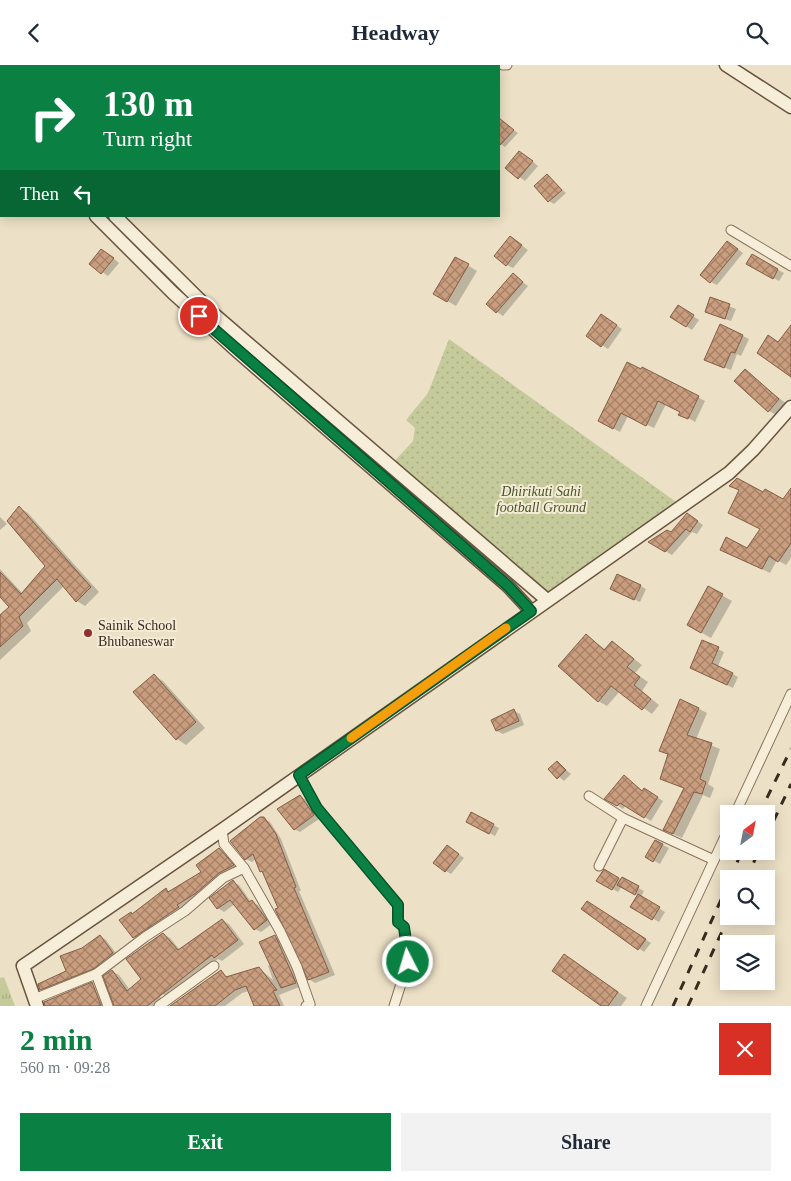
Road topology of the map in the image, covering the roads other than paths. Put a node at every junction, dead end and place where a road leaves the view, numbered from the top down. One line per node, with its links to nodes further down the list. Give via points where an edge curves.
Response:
1 (726, 65): 2 (street)
2 (791, 107)
3 (97, 217): 9 (street, via 173,293 508,586)
4 (116, 217): 8 (street, via 216,316)
5 (731, 230): 6 (street)
6 (791, 266)
7 (791, 407): 8 (street, via 753,451 728,473)
8 (546, 600): 9 (street)
9 (531, 611): 11 (street)
10 (791, 693): 13 (street)
11 (299, 775): 15 (street); 26 (street, via 317,808 398,905 398,922 404,927 406,942 411,945)
12 (589, 796): 14 (street)
13 (739, 805)
14 (623, 818): 17 (street); 18 (street)
15 (222, 830): 19 (street, via 224,844); 22 (street, via 23,966)
16 (720, 848): 17 (street)
17 (714, 861): 27 (street)
18 (599, 866)
19 (244, 868): 21 (street, via 223,878 185,911); 25 (street, via 297,967 310,1004)
20 (214, 966): 24 (street)
21 (96, 974): 22 (street); 23 (street)
22 (36, 1002)
23 (108, 1006)
24 (159, 1006)
25 (306, 1006)
26 (394, 1006)
27 (646, 1006)

